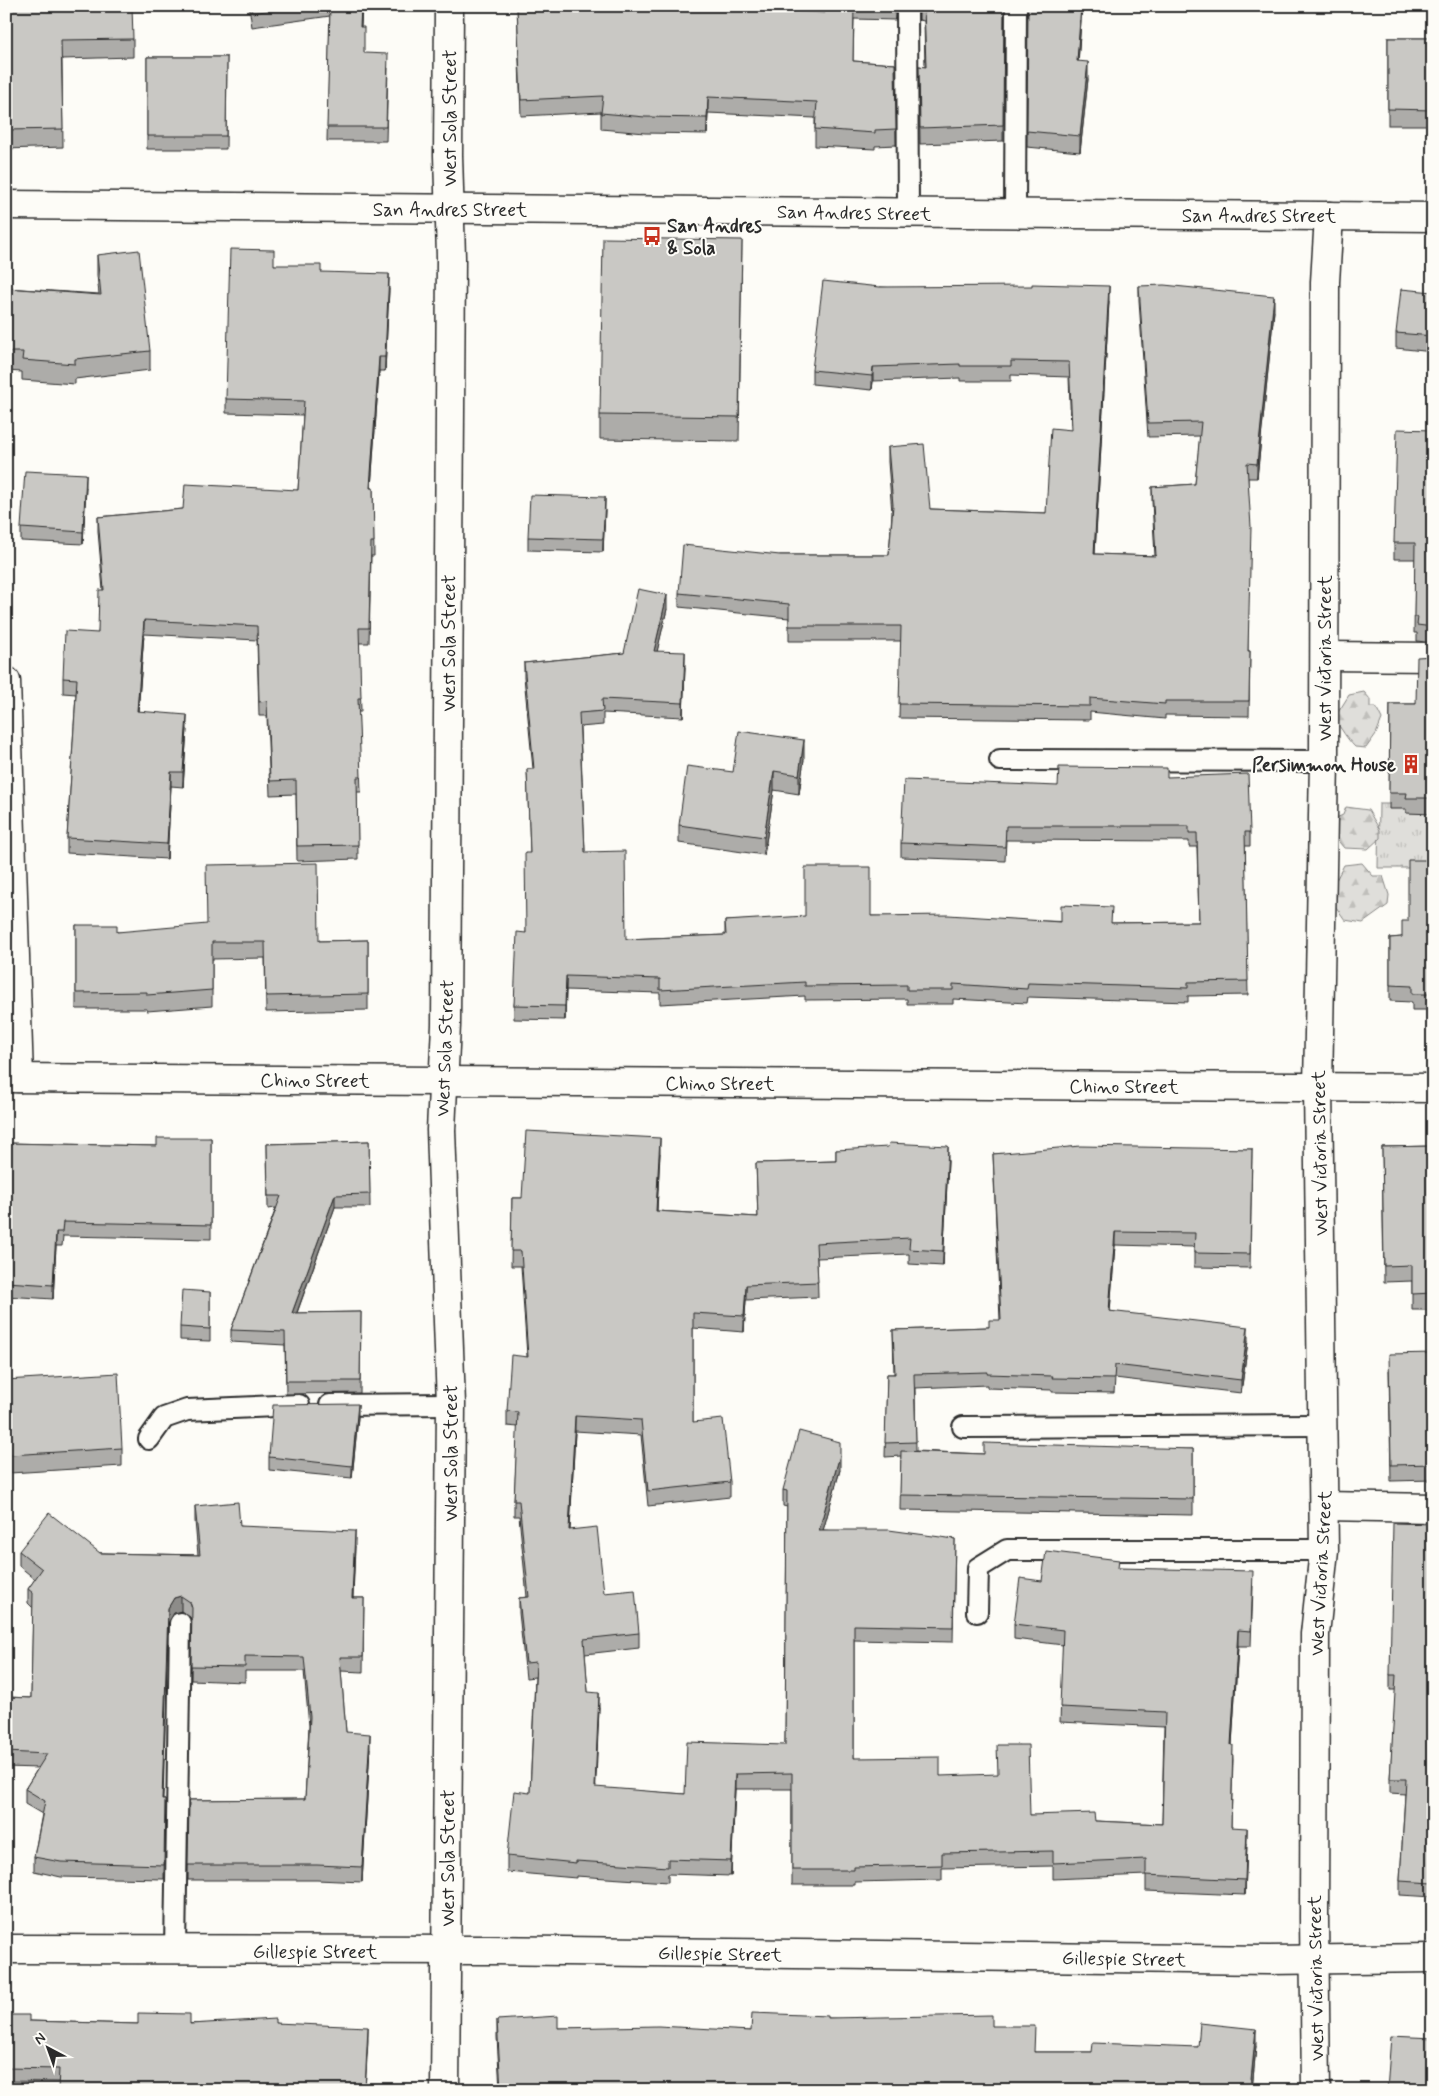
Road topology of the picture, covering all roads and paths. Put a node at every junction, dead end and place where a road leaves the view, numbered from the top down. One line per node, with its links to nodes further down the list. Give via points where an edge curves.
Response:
1 (449, 6): 5 (street, West Sola Street)
2 (907, 6): 6 (lane)
3 (1016, 6): 7 (lane)
4 (6, 205): 5 (street, San Andres Street)
5 (449, 209): 6 (street, San Andres Street); 16 (street, West Sola Street, via 446,1025)
6 (908, 212): 7 (street, San Andres Street)
7 (1015, 214): 8 (street, San Andres Street)
8 (1328, 216): 9 (street, San Andres Street); 10 (street, West Victoria Street, via 1325,282)
9 (1433, 216)
10 (1325, 656): 11 (street); 14 (street, West Victoria Street)
11 (1433, 656)
12 (6, 681): 15 (street)
13 (1000, 760): 14 (lane)
14 (1324, 761): 17 (street, West Victoria Street)
15 (13, 1078): 16 (street, Chino Street)
16 (443, 1081): 17 (street, Chino Street); 19 (street, West Sola Street, via 441,1130)
17 (1318, 1088): 18 (street, Chino Street); 20 (street, West Victoria Street)
18 (1433, 1088)
19 (451, 1404): 22 (lane, via 187,1410 164,1418); 30 (street, West Sola Street)
20 (1324, 1425): 21 (lane); 23 (street, West Victoria Street)
21 (963, 1427)
22 (149, 1439)
23 (1324, 1506): 24 (street); 25 (street, West Victoria Street)
24 (1433, 1508)
25 (1324, 1550): 26 (lane, via 1007,1550 978,1568); 32 (street, West Victoria Street, via 1316,1634)
26 (977, 1612)
27 (180, 1623): 29 (lane)
28 (6, 1949): 29 (street, Gillespie Street)
29 (175, 1950): 30 (street, Gillespie Street)
30 (447, 1952): 32 (street, Gillespie Street); 33 (street, West Sola Street)
31 (1433, 1958): 32 (street, Gillespie Street)
32 (1314, 1959): 34 (street, West Victoria Street)
33 (445, 2090)
34 (1316, 2090)

